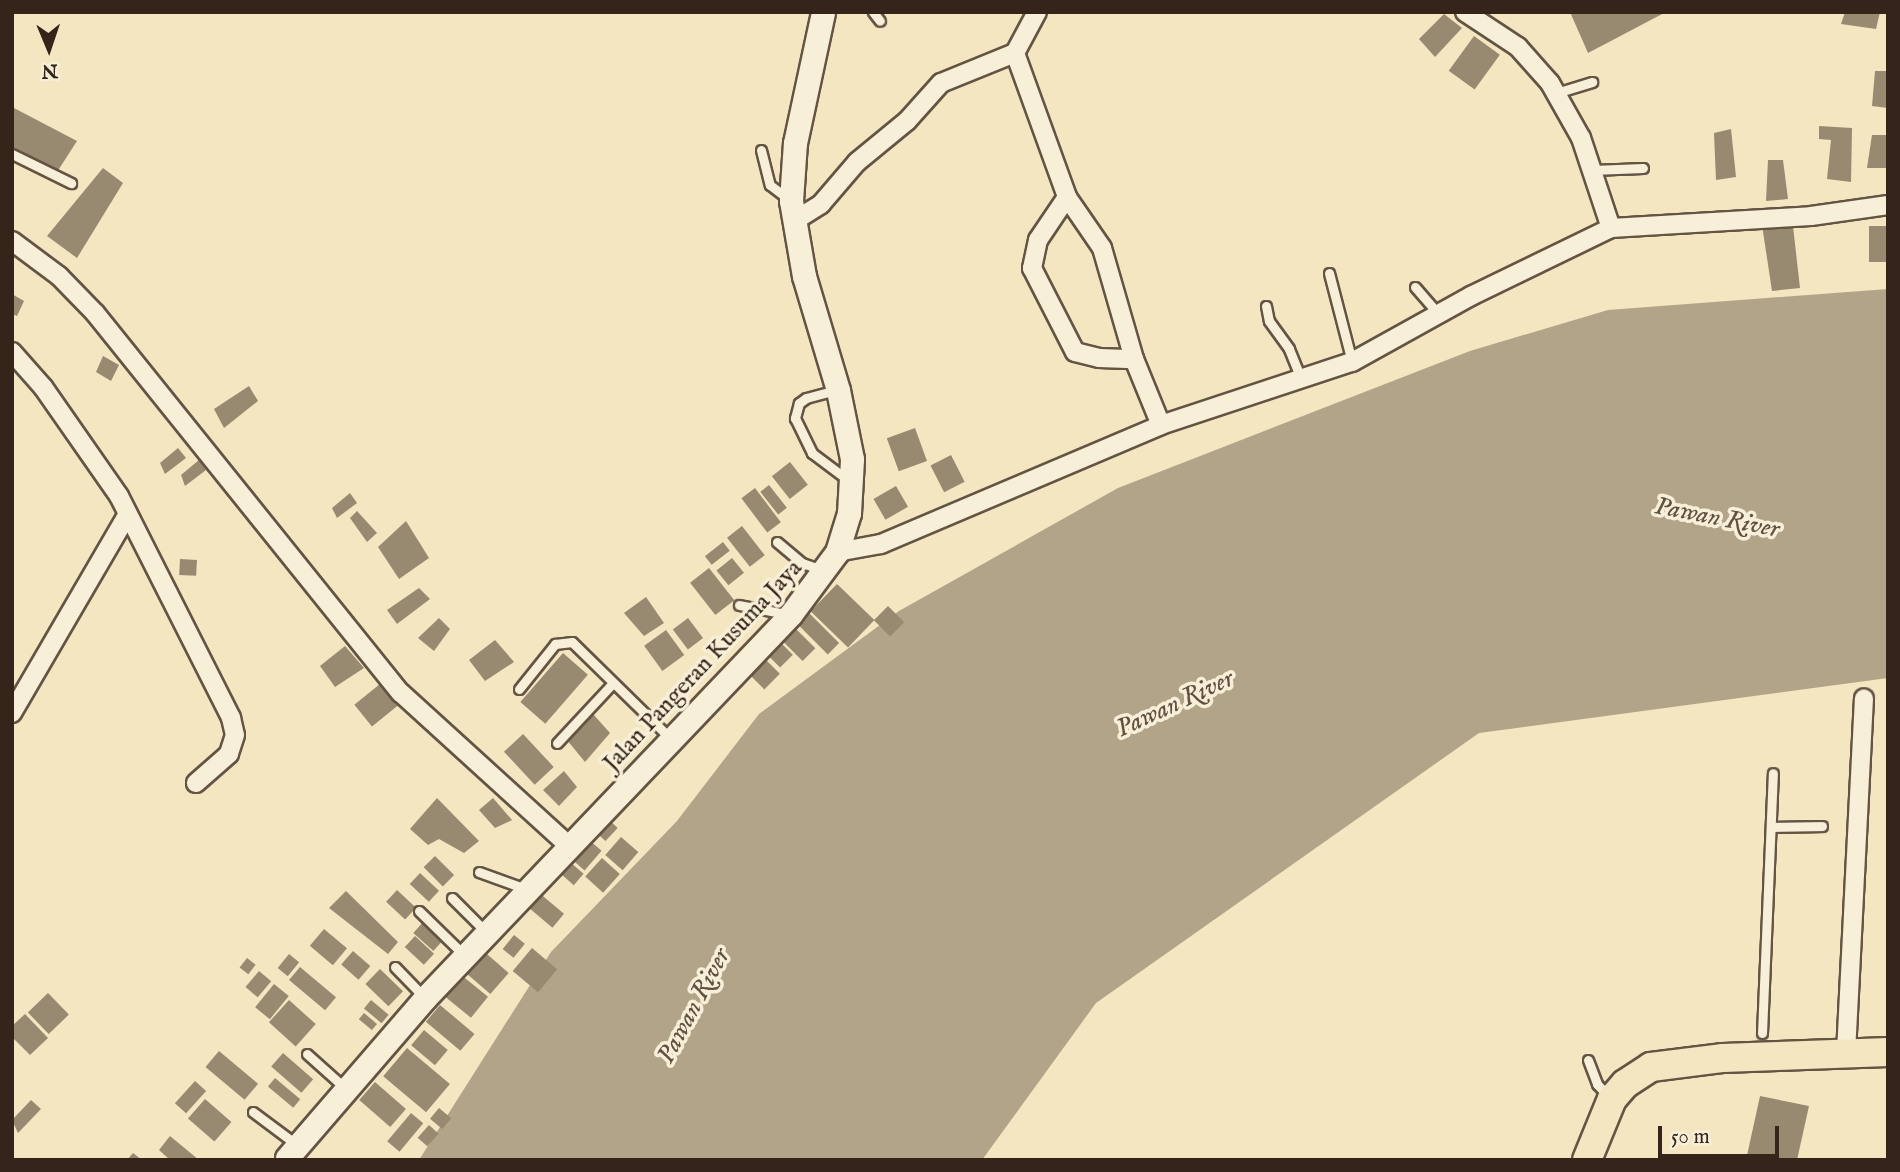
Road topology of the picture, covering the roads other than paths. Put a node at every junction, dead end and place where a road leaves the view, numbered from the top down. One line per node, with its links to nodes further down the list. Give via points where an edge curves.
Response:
1 (823, 12): 16 (street, Jalan Pangeran Kusuma Jaya, via 795,143)
2 (873, 12): 5 (lane)
3 (1037, 12): 6 (street)
4 (1465, 12): 8 (street, via 1518,47)
5 (880, 21)
6 (1015, 53): 14 (street); 16 (street, via 941,83 907,121 857,162 821,204)
7 (1592, 82): 8 (lane)
8 (1556, 93): 12 (street)
9 (761, 150): 16 (lane, via 770,186)
10 (12, 154): 13 (lane)
11 (1643, 168): 12 (lane)
12 (1592, 170): 17 (street)
13 (71, 183)
14 (1067, 197): 24 (street, via 1102,247); 24 (street, via 1038,240 1032,268 1075,352)
15 (1888, 205): 17 (street, via 1811,216)
16 (792, 211): 27 (street, Jalan Pangeran Kusuma Jaya, via 804,276)
17 (1611, 228): 22 (street)
18 (12, 241): 45 (street, via 59,276 95,313 401,693)
19 (1329, 273): 25 (lane)
20 (1415, 287): 22 (lane)
21 (1266, 306): 26 (lane, via 1269,321 1289,349)
22 (1438, 313): 25 (street)
23 (12, 352): 30 (street, via 73,428)
24 (1134, 359): 28 (street)
25 (1352, 362): 26 (street)
26 (1301, 378): 28 (street)
27 (838, 390): 29 (street, Jalan Pangeran Kusuma Jaya, via 848,429); 29 (lane, via 806,398 799,403 795,418 813,453)
28 (1161, 425): 32 (street)
29 (853, 483): 32 (street, Jalan Pangeran Kusuma Jaya)
30 (128, 513): 38 (street); 42 (street, via 231,718 235,735 229,754)
31 (777, 542): 32 (lane, via 802,563)
32 (832, 562): 34 (street, Jalan Pangeran Kusuma Jaya)
33 (739, 605): 34 (lane)
34 (791, 614): 39 (street, Jalan Pangeran Kusuma Jaya)
35 (613, 684): 36 (lane, via 585,653 564,640 555,643); 39 (lane); 40 (lane)
36 (519, 689)
37 (1864, 698): 56 (street)
38 (12, 713)
39 (671, 740): 45 (street, Jalan Pangeran Kusuma Jaya)
40 (557, 743)
41 (1773, 773): 44 (lane)
42 (196, 783)
43 (1822, 826): 44 (lane)
44 (1772, 827): 54 (lane)
45 (569, 846): 47 (street, Jalan Pangeran Kusuma Jaya)
46 (479, 872): 47 (lane, via 496,882)
47 (528, 890): 50 (street, Jalan Pangeran Kusuma Jaya)
48 (452, 898): 50 (lane)
49 (419, 911): 51 (lane)
50 (487, 933): 51 (street, Jalan Pangeran Kusuma Jaya)
51 (465, 956): 53 (street, Jalan Pangeran Kusuma Jaya)
52 (395, 967): 53 (lane)
53 (425, 998): 59 (street, Jalan Pangeran Kusuma Jaya)
54 (1762, 1044): 56 (main road); 60 (main road, via 1661,1064 1638,1074)
55 (1888, 1052): 56 (main road)
56 (1846, 1053)
57 (307, 1054): 59 (lane)
58 (1588, 1060): 60 (lane, via 1597,1084)
59 (345, 1088): 62 (street, Jalan Pangeran Kusuma Jaya)
60 (1612, 1099): 63 (main road)
61 (253, 1112): 62 (lane)
62 (294, 1154)
63 (1587, 1160)

